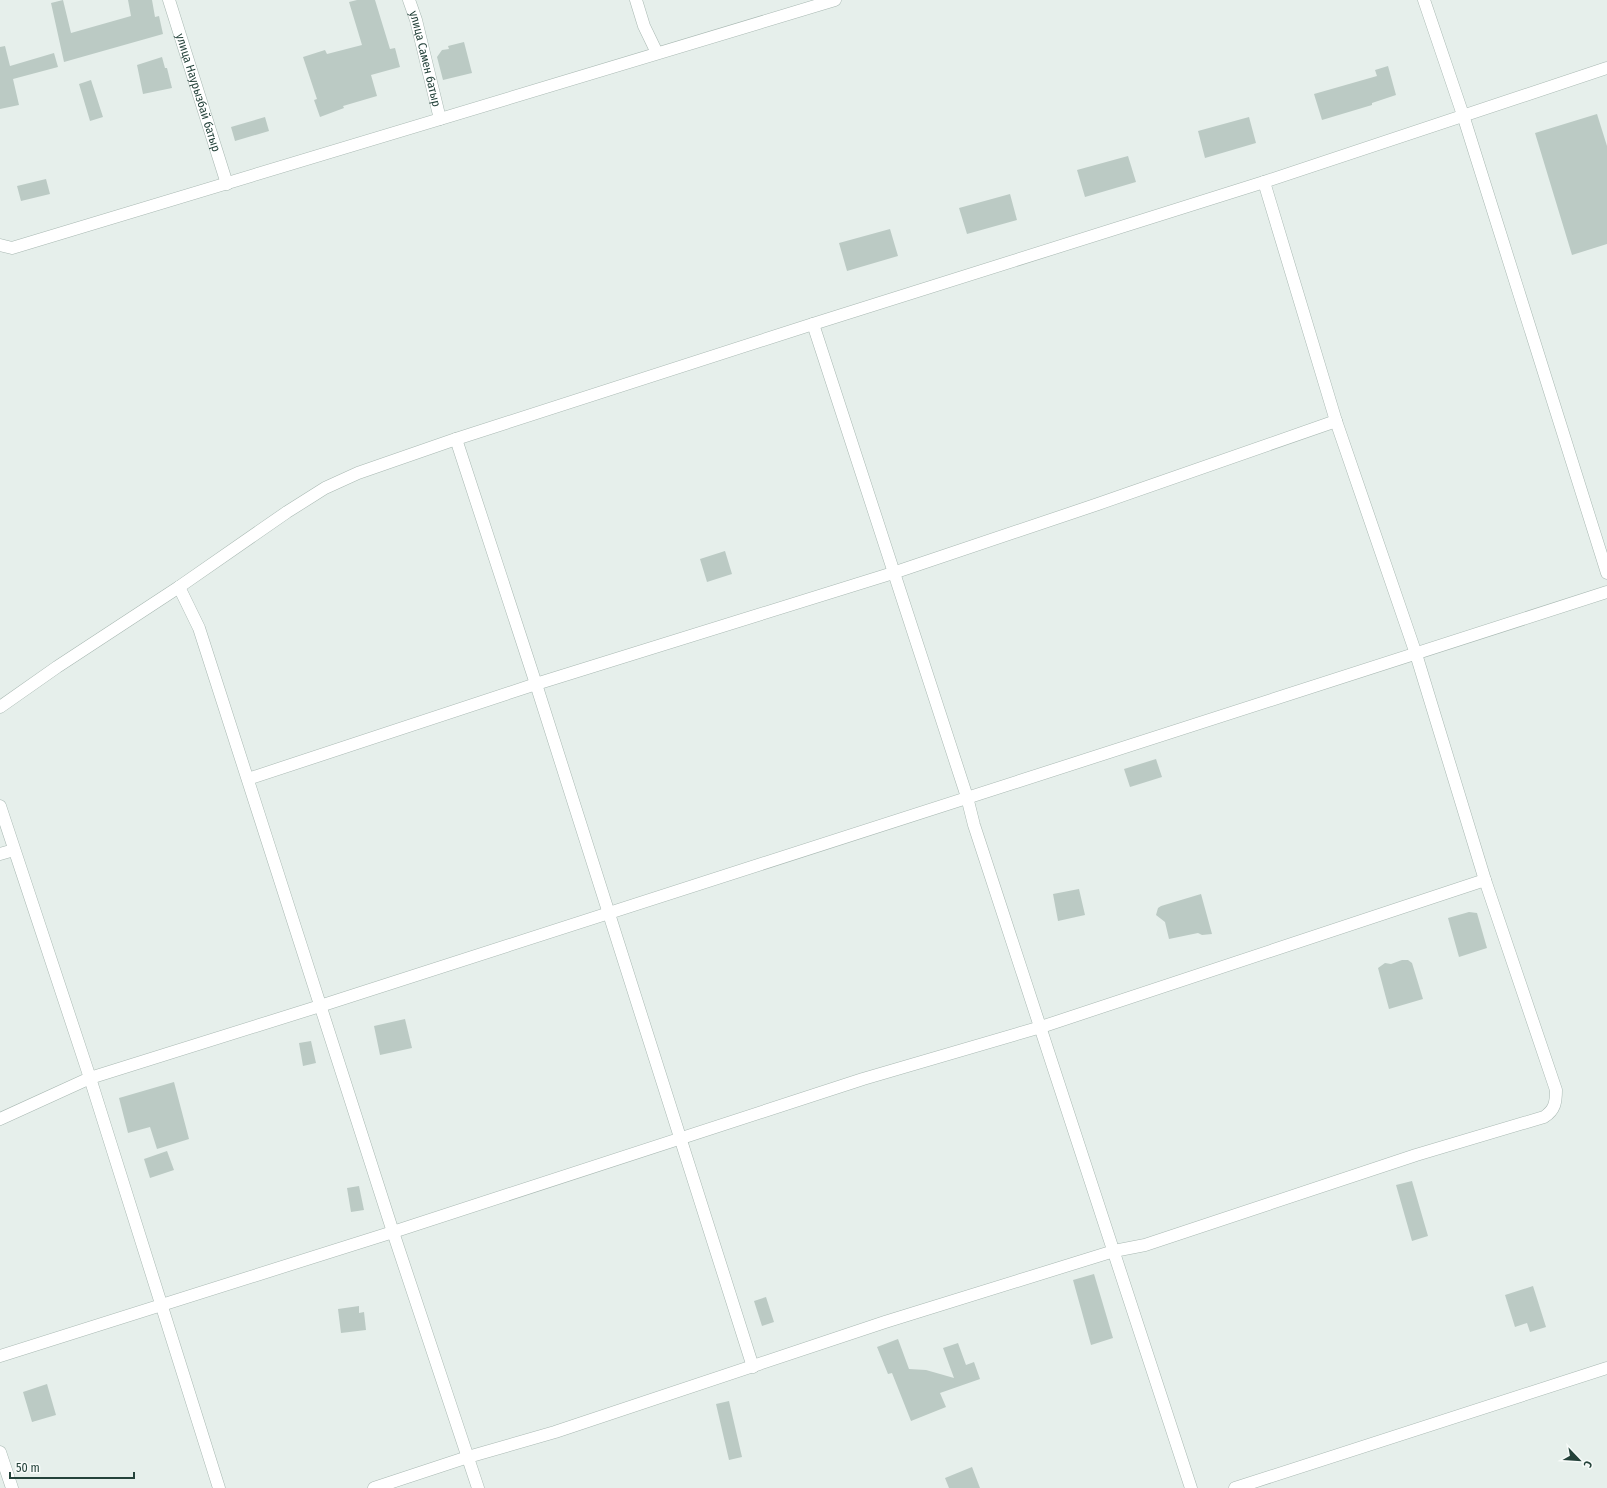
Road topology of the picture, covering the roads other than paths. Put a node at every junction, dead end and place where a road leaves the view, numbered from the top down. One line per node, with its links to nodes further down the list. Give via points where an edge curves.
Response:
1 (169, 0): 11 (street, улица Наурызбай батыр)
2 (409, 0): 9 (street, улица Самен батыр)
3 (636, 0): 6 (street, via 644,26)
4 (835, 0): 6 (street)
5 (1424, 0): 8 (street)
6 (657, 53): 9 (street)
7 (1607, 68): 8 (street)
8 (1463, 116): 10 (street); 17 (street)
9 (440, 119): 11 (street)
10 (1264, 182): 13 (street); 14 (street)
11 (227, 184): 12 (street, via 12,248)
12 (0, 245)
13 (813, 324): 15 (street); 16 (street)
14 (1336, 421): 16 (street); 20 (street)
15 (456, 439): 18 (street, via 358,473 325,488); 21 (street)
16 (893, 573): 21 (street); 24 (street)
17 (1607, 573)
18 (179, 587): 22 (street); 23 (street, via 199,628)
19 (1607, 592): 20 (street)
20 (1416, 654): 24 (street); 28 (street)
21 (536, 684): 23 (street); 29 (street)
22 (0, 707)
23 (248, 779): 30 (street)
24 (967, 797): 29 (street); 31 (street)
25 (0, 806): 26 (street)
26 (14, 850): 27 (street); 32 (street)
27 (0, 854)
28 (1485, 880): 31 (street); 36 (street, via 1556,1090 1556,1104 1551,1113 1145,1244)
29 (608, 914): 30 (street); 34 (street)
30 (320, 1006): 32 (street); 35 (street)
31 (1041, 1027): 34 (street, via 863,1079); 36 (street)
32 (90, 1078): 33 (street); 37 (street)
33 (0, 1119)
34 (681, 1137): 35 (street); 39 (street)
35 (393, 1232): 37 (street); 42 (street)
36 (1114, 1251): 39 (street, via 885,1322); 47 (street)
37 (161, 1305): 38 (street); 44 (street)
38 (0, 1356)
39 (753, 1367): 42 (street, via 555,1432)
40 (1607, 1368): 48 (street)
41 (0, 1452): 43 (street)
42 (468, 1457): 45 (street); 46 (street)
43 (12, 1488)
44 (219, 1488)
45 (374, 1488)
46 (478, 1488)
47 (1191, 1488)
48 (1235, 1488)

